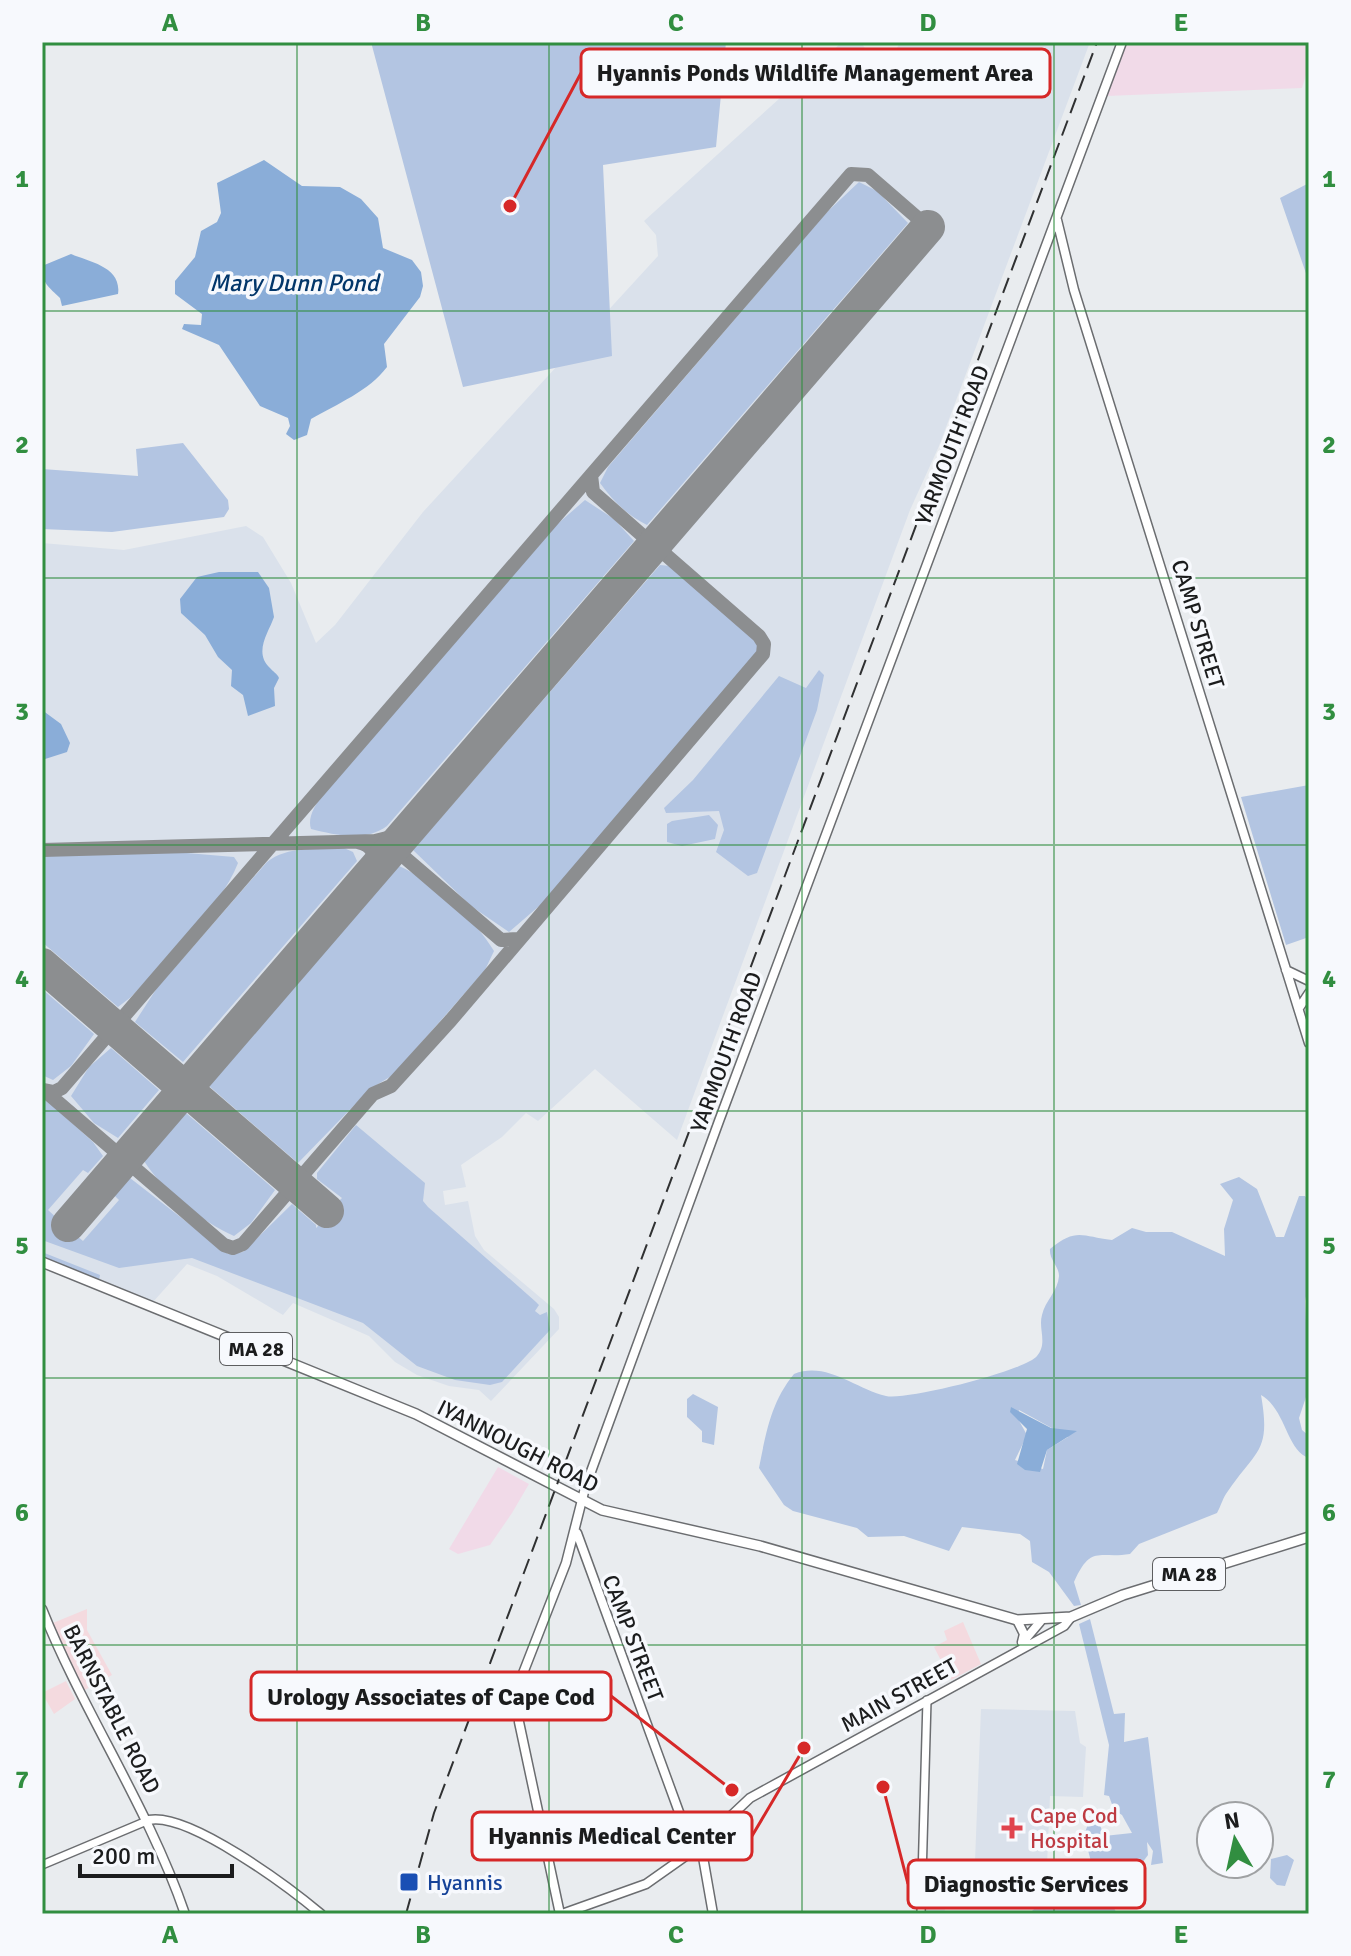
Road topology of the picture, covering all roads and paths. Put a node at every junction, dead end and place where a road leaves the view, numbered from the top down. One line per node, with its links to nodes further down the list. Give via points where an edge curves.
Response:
1 (1122, 42): 2 (main road, YARMOUTH ROAD)
2 (1057, 215): 3 (main road, YARMOUTH ROAD); 4 (main road, CAMP STREET)
3 (1047, 243): 4 (main road); 11 (main road, YARMOUTH ROAD)
4 (1062, 248): 5 (main road, CAMP STREET)
5 (1286, 970): 6 (main road); 7 (main road, CAMP STREET)
6 (1308, 986): 7 (main road); 8 (main road)
7 (1292, 987): 8 (main road, CAMP STREET)
8 (1298, 1009): 9 (main road, CAMP STREET)
9 (1309, 1043)
10 (42, 1262): 11 (main road, IYANNOUGH ROAD / MA 28, via 416,1414)
11 (582, 1502): 12 (main road, YARMOUTH ROAD); 18 (main road, IYANNOUGH ROAD / MA 28, via 760,1546)
12 (576, 1528): 14 (main road, YARMOUTH ROAD); 15 (main road, CAMP STREET)
13 (1309, 1537): 17 (main road, MAIN STREET / MA 28, via 1123,1595)
14 (568, 1557): 15 (main road); 28 (main road, YARMOUTH ROAD, via 517,1701)
15 (583, 1557): 24 (main road, CAMP STREET)
16 (42, 1609): 23 (main road, BARNSTABLE ROAD, via 69,1675)
17 (1071, 1617): 19 (main road, MAIN STREET / MA 28); 21 (main road, MAIN STREET, via 1064,1626)
18 (1017, 1620): 19 (main road, IYANNOUGH ROAD / MA 28); 20 (main road, via 1024,1632)
19 (1040, 1622): 20 (main road, MAIN STREET)
20 (1021, 1643): 21 (main road, MAIN STREET)
21 (1011, 1653): 22 (main road, MAIN STREET)
22 (927, 1700): 24 (main road, MAIN STREET, via 743,1802); 30 (street)
23 (149, 1820): 25 (street); 26 (main road, BARNSTABLE ROAD); 27 (main road, via 172,1822 222,1844)
24 (697, 1848): 28 (main road, MAIN STREET, via 642,1886); 29 (main road, CAMP STREET)
25 (42, 1865)
26 (185, 1914)
27 (321, 1914)
28 (561, 1914)
29 (713, 1914)
30 (921, 1914)

